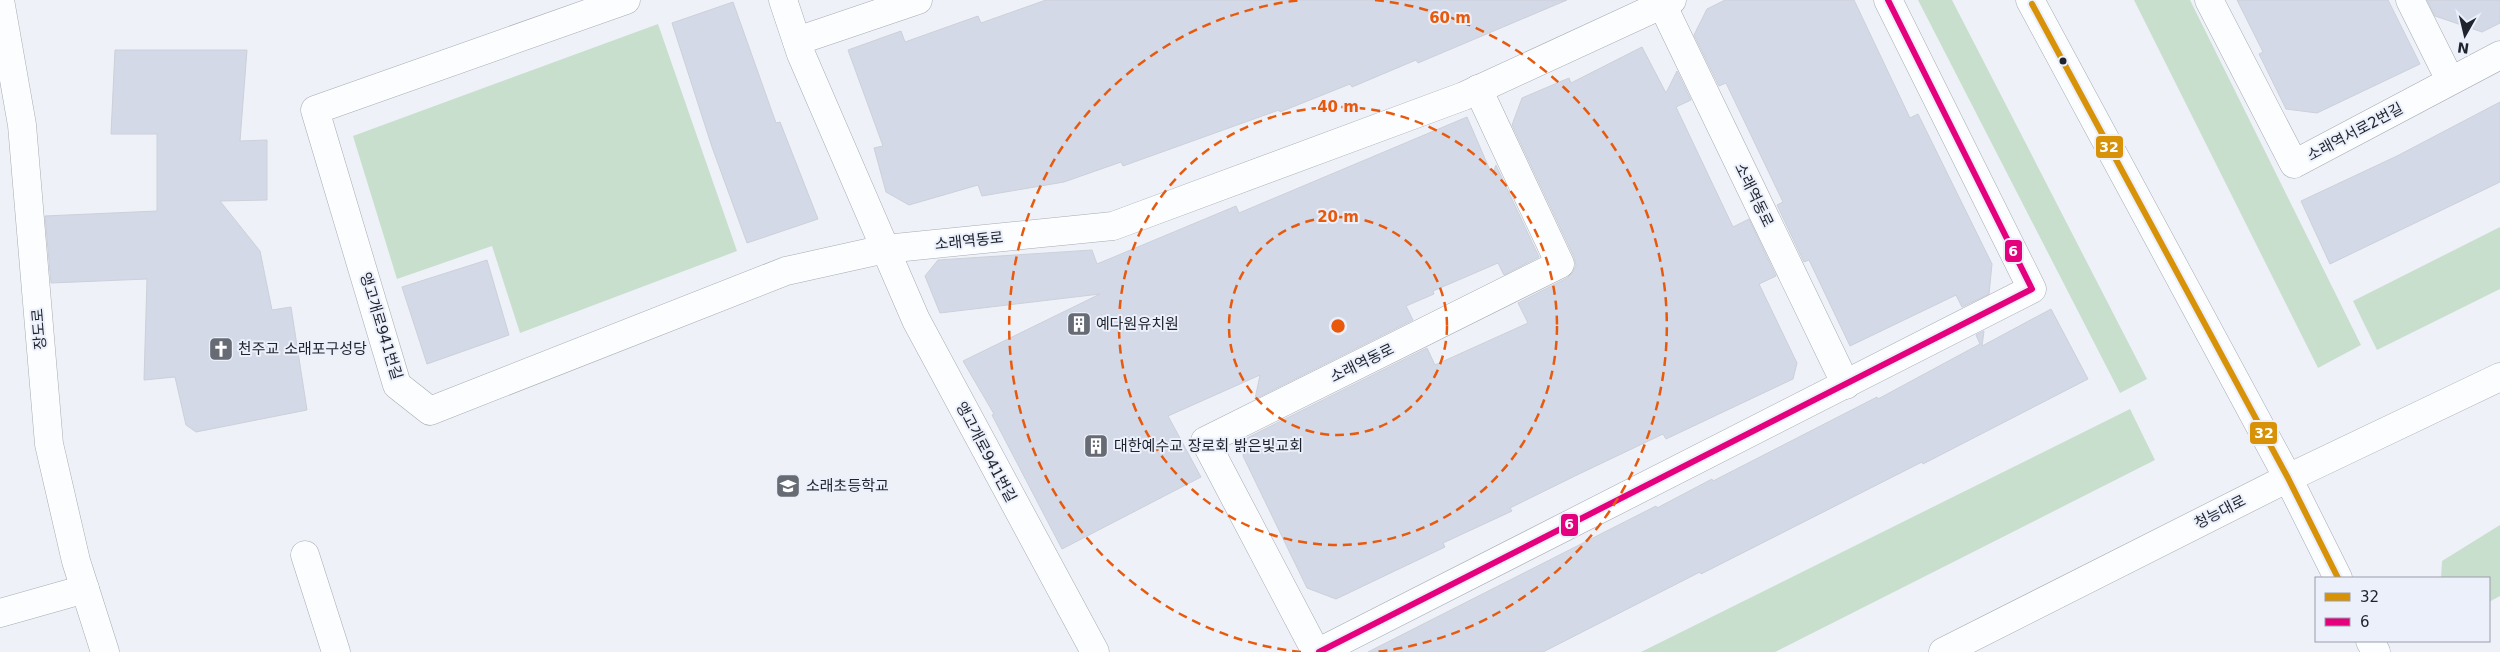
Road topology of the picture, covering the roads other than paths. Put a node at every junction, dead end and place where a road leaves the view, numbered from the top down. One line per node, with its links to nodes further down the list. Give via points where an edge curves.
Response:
1 (0, 0): 20 (street, 장도로, via 22,125 49,444)
2 (626, 0): 14 (street, 앵고개로941번길, via 315,110 397,385 430,411 786,271)
3 (783, 0): 10 (street, 앵고개로941번길)
4 (918, 0): 10 (street)
5 (1888, 0): 16 (street, via 2032,289)
6 (2030, 0): 17 (street)
7 (2209, 0): 12 (street, 소래역서로2번길, via 2294,164)
8 (2410, 0): 12 (street)
9 (1665, 1): 13 (street, 소래역동로); 16 (street, 소래역동로)
10 (797, 41): 14 (street, 앵고개로941번길)
11 (2500, 56): 12 (street, 소래역서로2번길)
12 (2450, 80)
13 (1478, 89): 14 (street, 소래역동로, via 1113,226); 25 (street, 소래역동로, via 1560,264 1205,441)
14 (885, 249): 24 (street, 앵고개로941번길, via 916,320)
15 (2500, 377): 17 (street, 청능대로)
16 (1846, 385): 25 (street)
17 (2288, 478): 19 (street); 26 (street, 청능대로)
18 (304, 555): 23 (street)
19 (2338, 577)
20 (85, 589): 21 (street); 22 (street, 장도로)
21 (0, 613)
22 (105, 652)
23 (336, 652)
24 (1094, 652)
25 (1317, 652)
26 (1943, 652)

